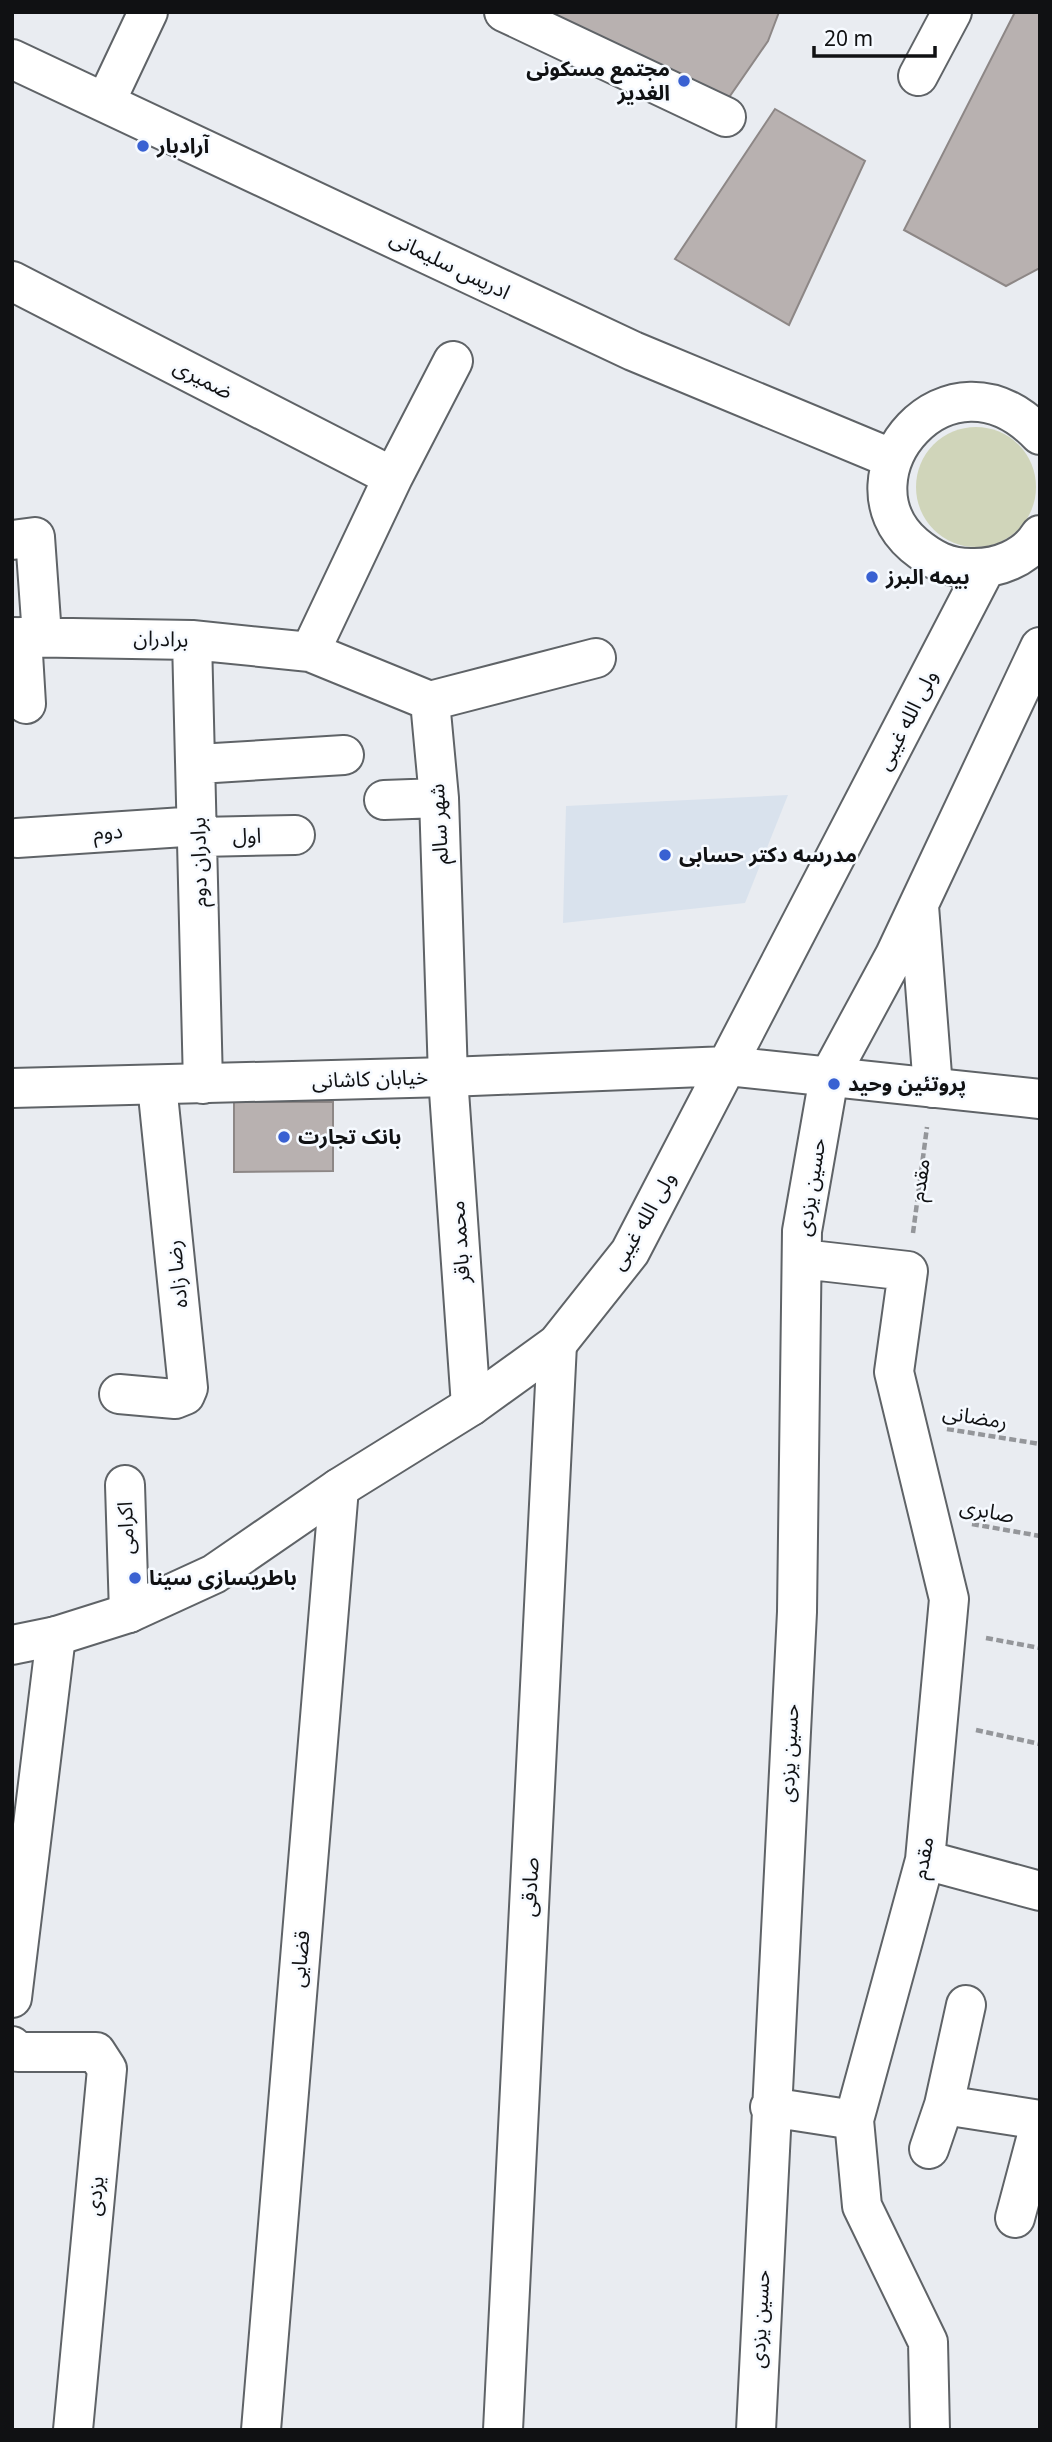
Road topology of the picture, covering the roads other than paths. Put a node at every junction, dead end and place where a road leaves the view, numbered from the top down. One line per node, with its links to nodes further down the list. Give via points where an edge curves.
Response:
1 (149, 12): 6 (street)
2 (504, 12): 7 (street)
3 (952, 12): 5 (street)
4 (12, 59): 6 (street, ادریس سلیمانی)
5 (918, 76)
6 (106, 101): 11 (street, ادریس سلیمانی, via 632,351)
7 (726, 117)
8 (12, 281): 12 (street, ضمیری)
9 (453, 361): 12 (street)
10 (1040, 435): 11 (street, via 1001,405 975,401 948,405 924,416 905,435)
11 (893, 459): 15 (street, via 888,487 894,515 908,540 930,558 957,568)
12 (393, 477): 19 (street)
13 (1040, 535): 15 (street, via 1012,560)
14 (12, 540): 16 (street, via 36,537)
15 (985, 569): 31 (street, ولی الله غیبی)
16 (25, 637): 17 (street, برادران); 22 (street)
17 (192, 640): 19 (street, برادران); 24 (street, برادران دوم)
18 (1040, 646): 30 (street, حسین یزدی)
19 (310, 652): 21 (street)
20 (596, 658): 21 (street)
21 (430, 701): 25 (street, شهر سالم)
22 (26, 704)
23 (344, 755): 24 (street)
24 (198, 764): 27 (street, برادران دوم)
25 (439, 798): 26 (street); 32 (street, شهر سالم)
26 (384, 800)
27 (199, 831): 28 (street, اول); 29 (street, دوم); 34 (street, برادران دوم)
28 (295, 835)
29 (17, 838)
30 (919, 904): 33 (street, حسین یزدی); 37 (street)
31 (728, 1066): 32 (street, خیابان کاشانی); 33 (street, خیابان کاشانی); 40 (street, ولی الله غیبی, via 630,1252)
32 (449, 1077): 34 (street, خیابان کاشانی); 42 (street, محمد باقر)
33 (829, 1077): 37 (street, خیابان کاشانی); 39 (street, حسین یزدی, via 802,1231)
34 (203, 1084): 35 (street, خیابان کاشانی)
35 (157, 1085): 36 (street, خیابان کاشانی); 41 (street, رضا زاده, via 188,1388 175,1399)
36 (12, 1088)
37 (933, 1088): 38 (street, خیابان کاشانی)
38 (1040, 1100)
39 (802, 1259): 48 (street, مقدم, via 908,1271 894,1372 949,1599); 54 (street, حسین یزدی, via 797,1612)
40 (557, 1345): 42 (street, ولی الله غیبی); 61 (street, صادقی)
41 (119, 1394)
42 (471, 1406): 44 (street, ولی الله غیبی)
43 (125, 1485): 45 (street, اکرامی)
44 (339, 1488): 45 (street, ولی الله غیبی, via 214,1574); 60 (street, قضایی)
45 (129, 1613): 46 (street, ولی الله غیبی)
46 (56, 1636): 47 (street, ولی الله غیبی); 50 (street)
47 (12, 1645)
48 (925, 1860): 49 (street); 55 (street, مقدم)
49 (1040, 1891)
50 (12, 1998)
51 (966, 2005): 53 (street)
52 (12, 2046): 59 (street, یزدی, via 18,2052 96,2052 107,2069)
53 (944, 2105): 56 (street); 57 (street)
54 (770, 2108): 55 (street); 62 (street, حسین یزدی)
55 (853, 2120): 63 (street, مقدم, via 862,2206 928,2342)
56 (1040, 2122): 58 (street)
57 (929, 2148)
58 (1015, 2218)
59 (73, 2430)
60 (261, 2430)
61 (503, 2430)
62 (756, 2430)
63 (930, 2430)

